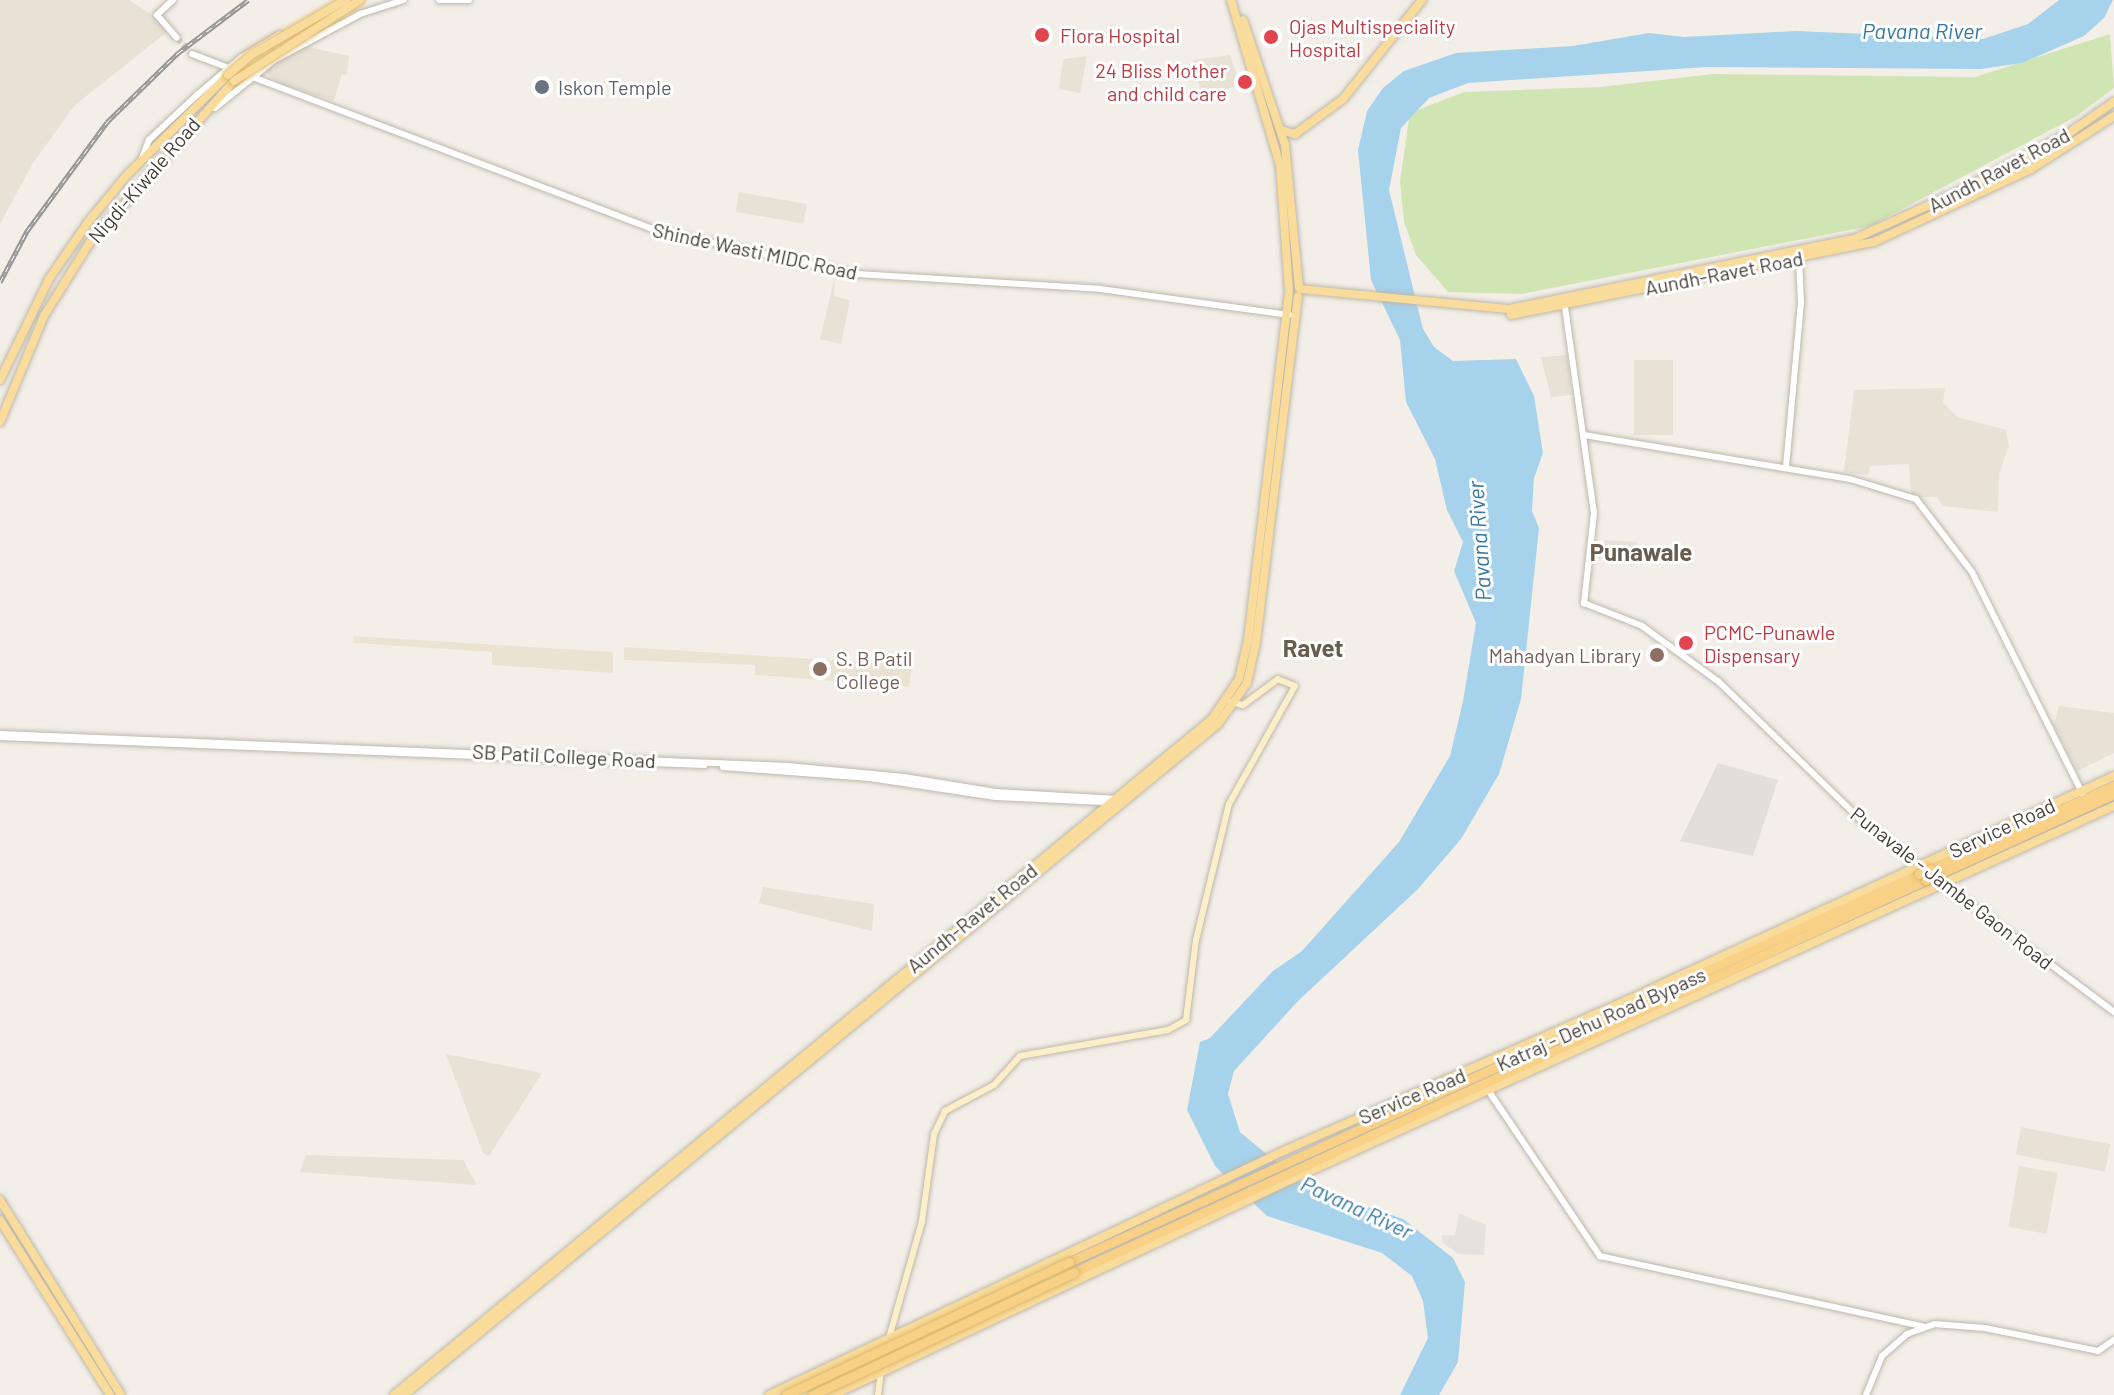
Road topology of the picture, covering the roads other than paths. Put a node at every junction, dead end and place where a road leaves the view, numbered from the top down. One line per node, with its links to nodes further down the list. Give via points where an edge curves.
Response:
1 (173, 0): 10 (street, via 157,15)
2 (339, 0): 12 (street)
3 (346, 0): 15 (main road, Nigdi-Kiwale Road, bridge, via 243,60)
4 (360, 0): 15 (main road, Nigdi-Kiwale Road, bridge, via 255,64)
5 (404, 0): 13 (street, via 360,14)
6 (439, 0): 7 (street)
7 (469, 0)
8 (1422, 0): 17 (main road, via 1366,74)
9 (1234, 1): 18 (main road)
10 (177, 38)
11 (192, 54): 12 (street, Shinde Wasti MIDC Road)
12 (225, 70): 13 (street, Shinde Wasti MIDC Road); 21 (street, via 149,140)
13 (248, 78): 22 (street, via 161,166); 27 (street, Shinde Wasti MIDC Road, via 659,231 857,274 1100,289)
14 (2114, 102): 23 (main road, Aundh Ravet Road, via 2069,133)
15 (196, 112): 21 (main road, Nigdi-Kiwale Road); 22 (main road, Nigdi-Kiwale Road)
16 (2114, 116): 23 (main road, Aundh Ravet Road, via 2031,169)
17 (1310, 125): 18 (main road, via 1293,134); 19 (main road)
18 (1275, 127): 19 (main road); 20 (main road)
19 (1286, 147): 20 (main road); 25 (main road)
20 (1276, 153): 25 (main road)
21 (140, 163): 28 (main road, Nigdi-Kiwale Road, via 89,221 49,279)
22 (145, 175): 29 (main road, Nigdi-Kiwale Road, via 61,286 20,365)
23 (1881, 235): 24 (main road, Aundh-Ravet Road); 26 (main road, Aundh-Ravet Road)
24 (1799, 258): 26 (main road, Aundh-Ravet Road); 31 (street, via 1801,302)
25 (1296, 292): 26 (main road, via 1519,310); 27 (main road, Aundh-Ravet Road)
26 (1564, 301): 30 (street, Punavale - Jambe Gaon Road)
27 (1292, 315): 32 (main road, Aundh-Ravet Road, via 1248,641)
28 (0, 380)
29 (0, 422)
30 (1584, 435): 31 (street); 43 (street, Punavale - Jambe Gaon Road, via 1595,535 1584,603 1642,626 1719,682)
31 (1786, 467): 37 (street, via 1861,481 1916,499 1972,572)
32 (1229, 702): 39 (main road, Aundh-Ravet Road); 54 (main road, via 1243,705 1278,679 1295,686 1294,697 1229,804 1196,940 1186,1020 1168,1030 1020,1056 994,1085 945,1111 934,1134 922,1221)
33 (0, 736): 34 (street, SB Patil College Road)
34 (690, 764): 39 (street, SB Patil College Road, via 860,772 996,792); 41 (street, SB Patil College Road, via 870,778)
35 (2114, 776): 37 (main road, Service Road)
36 (2114, 785): 37 (highway, Katraj - Dehu Road Bypass)
37 (2083, 794): 42 (highway, Katraj - Dehu Road Bypass); 43 (main road, Service Road)
38 (2114, 794): 42 (highway, Katraj - Dehu Road Bypass)
39 (1122, 802): 41 (main road, Aundh-Ravet Road)
40 (2114, 806): 44 (main road, Service Road)
41 (1114, 809): 59 (main road, Aundh-Ravet Road); 60 (main road, Aundh-Ravet Road)
42 (1934, 872): 43 (highway, Katraj - Dehu Road Bypass, bridge)
43 (1921, 873): 44 (street, Punavale - Jambe Gaon Road); 46 (highway, Katraj - Dehu Road Bypass); 48 (highway, Katraj - Dehu Road Bypass)
44 (1944, 885): 45 (street, Punavale - Jambe Gaon Road); 46 (main road, Service Road)
45 (2114, 1012)
46 (1646, 1013): 47 (main road, Service Road); 48 (highway, Katraj - Dehu Road Bypass)
47 (1490, 1093): 48 (main road, Service Road); 53 (street, via 1600,1256)
48 (1294, 1162): 49 (highway, Katraj - Dehu Road Bypass); 49 (main road, Service Road)
49 (1226, 1194): 52 (main road, Service Road); 52 (main road, Service Road); 52 (highway, Katraj - Dehu Road Bypass, via 1094,1263); 52 (highway, Katraj - Dehu Road Bypass, via 1087,1254)
50 (0, 1200): 58 (main road)
51 (0, 1220): 57 (main road)
52 (1069, 1269): 54 (main road); 56 (main road); 62 (highway, bridge); 63 (highway, bridge)
53 (1922, 1326): 55 (street, via 1949,1323 2098,1351); 66 (street, via 1882,1356)
54 (888, 1340): 56 (main road); 61 (main road)
55 (2114, 1340)
56 (882, 1370): 64 (main road); 65 (main road)
57 (110, 1395)
58 (121, 1395)
59 (394, 1395)
60 (404, 1395)
61 (769, 1395)
62 (786, 1395)
63 (812, 1395)
64 (833, 1395)
65 (878, 1395)
66 (1866, 1395)

